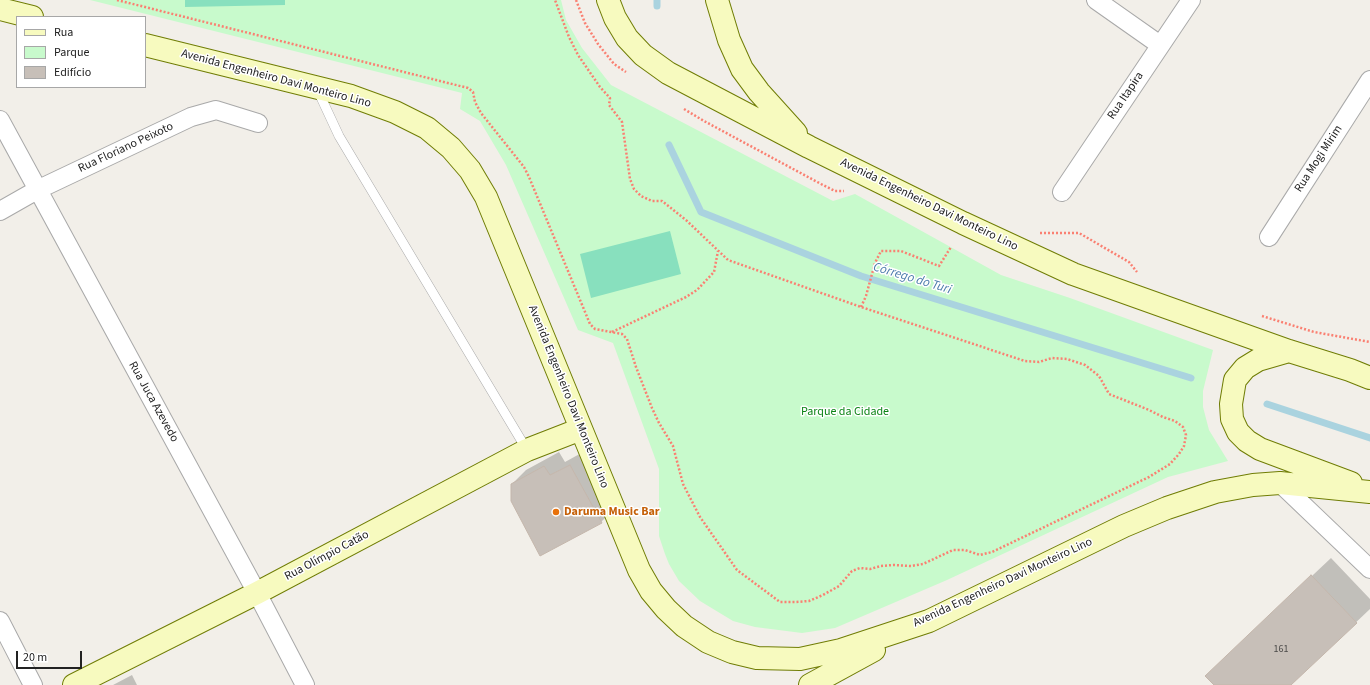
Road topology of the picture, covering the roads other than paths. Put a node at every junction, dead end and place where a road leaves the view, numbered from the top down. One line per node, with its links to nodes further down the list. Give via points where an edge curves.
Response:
1 (608, 0): 13 (main road, Avenida Engenheiro Davi Monteiro Lino, via 627,38 643,55 675,76)
2 (717, 0): 13 (main road, via 729,40 742,68 758,92)
3 (1096, 0): 8 (street)
4 (1191, 0): 8 (street, Rua Itapira)
5 (0, 9): 6 (main road)
6 (28, 16)
7 (146, 45): 10 (main road, Avenida Engenheiro Davi Monteiro Lino)
8 (1160, 45): 15 (street, Rua Itapira)
9 (1370, 80): 17 (street, Rua Mogi Mirim)
10 (316, 88): 21 (main road, Avenida Engenheiro Davi Monteiro Lino, via 352,96 395,112 427,128 451,148 470,170 486,197); 22 (lane, via 339,136)
11 (0, 120): 14 (street, Rua Juca Azevedo)
12 (258, 123): 14 (street, Rua Floriano Peixoto, via 216,110 191,118)
13 (809, 147): 18 (main road, Avenida Engenheiro Davi Monteiro Lino, via 1073,274)
14 (37, 190): 16 (street, Rua Floriano Peixoto); 26 (street, Rua Juca Azevedo)
15 (1062, 192)
16 (0, 211)
17 (1269, 237)
18 (1290, 351): 19 (main road, Avenida Engenheiro Davi Monteiro Lino); 24 (main road, Avenida Engenheiro Davi Monteiro Lino, via 1258,360 1245,368 1235,380 1231,404 1232,419 1238,432 1260,449)
19 (1360, 368): 20 (main road, Avenida Engenheiro Davi Monteiro Lino)
20 (1370, 378)
21 (581, 429): 22 (main road, Rua Olímpio Catão); 28 (main road, Avenida Engenheiro Davi Monteiro Lino, via 639,570 651,591 684,626 708,642 732,652 757,658 800,659 841,650)
22 (527, 450): 26 (main road, Rua Olímpio Catão)
23 (1280, 483): 24 (main road, Avenida Engenheiro Davi Monteiro Lino); 25 (street); 28 (main road, Avenida Engenheiro Davi Monteiro Lino, via 1215,492 1167,508 1124,526)
24 (1370, 491)
25 (1370, 569)
26 (257, 593): 30 (main road, Rua Olímpio Catão); 31 (street, Rua Juca Azevedo)
27 (0, 621): 29 (street)
28 (929, 621): 32 (main road)
29 (33, 685)
30 (74, 685)
31 (305, 685)
32 (810, 685)

